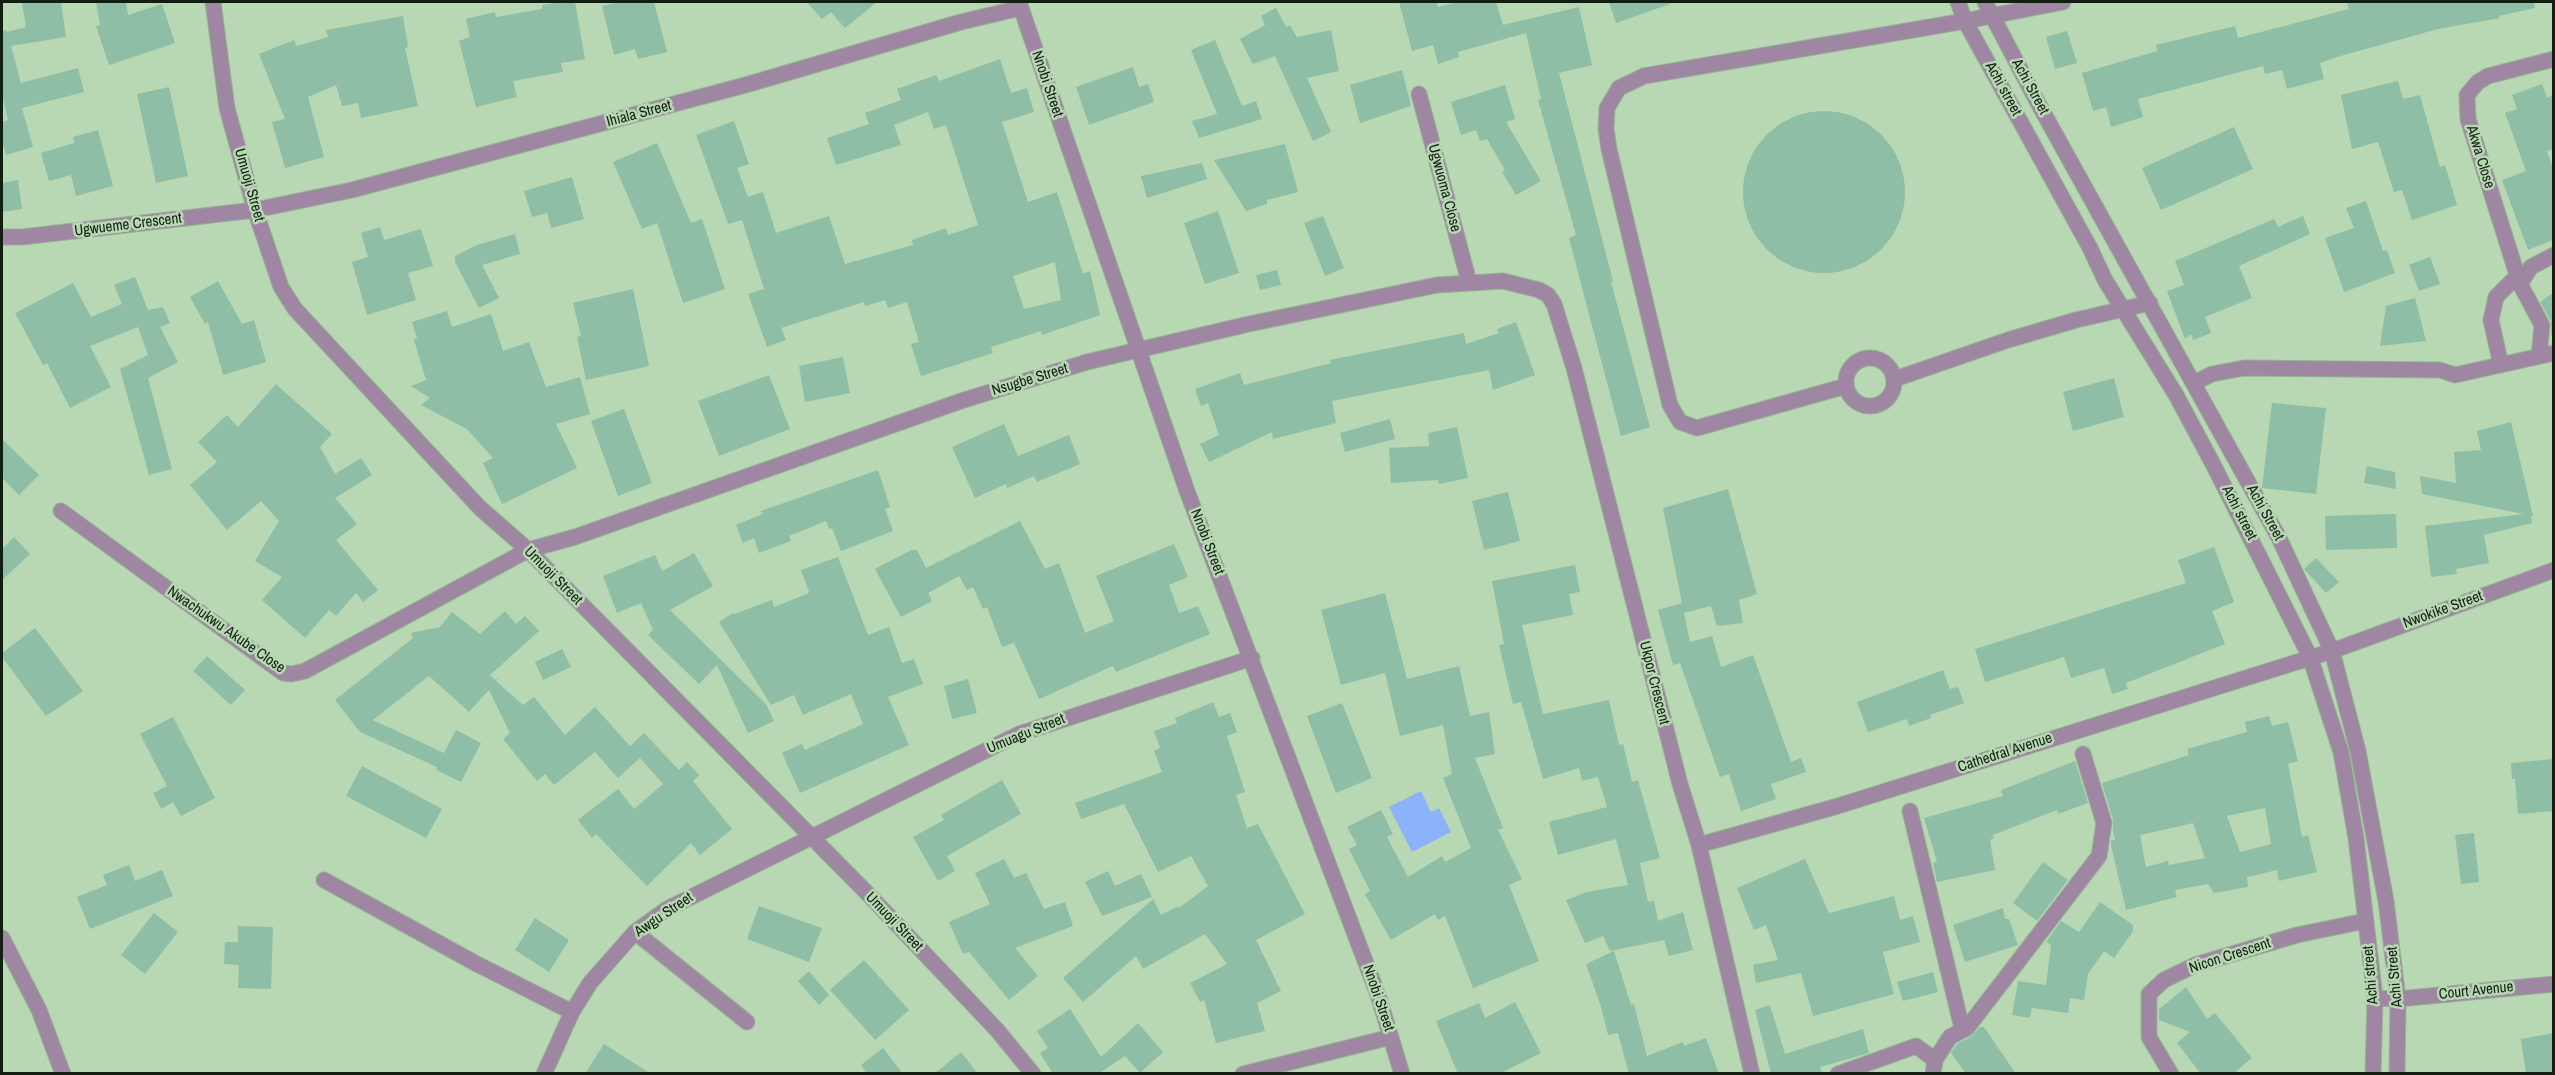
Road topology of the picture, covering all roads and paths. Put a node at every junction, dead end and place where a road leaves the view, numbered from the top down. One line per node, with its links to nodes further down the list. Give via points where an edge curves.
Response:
1 (213, 2): 9 (street, Umuoji Street, via 227,108)
2 (1958, 2): 6 (street, Achi street)
3 (2063, 2): 5 (street)
4 (1020, 5): 9 (street, Ihiala Street, via 519,146 352,190); 17 (street, Nnobi Street)
5 (1988, 8): 6 (street); 15 (street, Achi Street)
6 (1965, 21): 16 (street, Achi street); 22 (street, via 1644,76 1619,88 1607,108 1605,129 1609,149 1670,405 1680,422 1697,428)
7 (2553, 59): 12 (street, Akwa Close, via 2488,76 2468,95 2468,119)
8 (1419, 94): 13 (street, Ugwuoma Close)
9 (255, 210): 10 (street, Ugwueme Crescent); 24 (street, Umuoji Street, via 281,287 295,309 480,508)
10 (2, 237)
11 (2553, 255): 12 (street)
12 (2519, 279): 18 (street, Akwa Close, via 2542,325); 19 (street, via 2496,297 2491,320)
13 (1469, 282): 14 (street, Nsugbe Street, via 1503,281); 17 (street, Nsugbe Street, via 1437,285 1249,324)
14 (1548, 295): 32 (street, Ukpor Crescent, via 1574,368)
15 (2150, 303): 16 (street); 21 (street, Achi Street)
16 (2124, 311): 20 (street, via 2008,339); 27 (street, Achi street, via 2209,456)
17 (1140, 351): 24 (street, Nsugbe Street, via 1087,362 961,401); 28 (street, Nnobi Street, via 1187,491)
18 (2546, 354): 19 (street, Akwa Close)
19 (2501, 365): 21 (street, Akwa Close, via 2455,375 2440,370 2244,368 2212,374)
20 (1895, 379): 22 (street, via 1888,399 1868,407 1858,404); 22 (street, via 1885,362 1865,358 1854,363)
21 (2194, 383): 26 (street, Achi Street, via 2279,538)
22 (1846, 386)
23 (61, 511): 24 (street, Nwachukwu Akube Close, via 283,673 292,674 312,668)
24 (528, 550): 31 (street, Umuoji Street)
25 (2553, 570): 26 (street, Nwokike Street)
26 (2332, 651): 27 (street, Nwokike Street); 39 (street, Achi Street, via 2371,814)
27 (2310, 657): 32 (street, Cathedral Avenue, via 1838,806); 34 (street, Achi street, via 2341,752)
28 (1252, 658): 31 (street, Umuagu Street, via 1018,734); 43 (street, Nnobi Street)
29 (2083, 754): 42 (street, via 2104,823 2099,856)
30 (1910, 811): 42 (street, via 1960,1024)
31 (811, 836): 35 (street, Awgu Street, via 667,909); 47 (street, Umuoji Street, via 997,1030)
32 (1699, 845): 50 (street, Ukpor Crescent)
33 (324, 880): 40 (street)
34 (2366, 921): 38 (street, Achi street); 52 (street, Nicon Crescent, via 2251,948 2195,965 2164,980 2149,994 2149,1037)
35 (635, 932): 40 (street, Awgu Street, via 609,959); 41 (street)
36 (2, 938): 45 (street, via 39,1010)
37 (2553, 984): 39 (street, Court Avenue)
38 (2375, 998): 39 (street, Court Avenue); 53 (street, Achi street)
39 (2398, 999): 54 (street, Achi Street)
40 (572, 1012): 46 (street, Awgu Street)
41 (747, 1022)
42 (1967, 1028): 44 (street, via 1950,1037)
43 (1391, 1037): 48 (street); 49 (street, Nnobi Street)
44 (1934, 1067): 51 (street, via 1916,1046)
45 (63, 1074)
46 (544, 1074)
47 (1033, 1074)
48 (1243, 1074)
49 (1402, 1074)
50 (1752, 1074)
51 (1838, 1074)
52 (2171, 1074)
53 (2373, 1074)
54 (2397, 1074)

